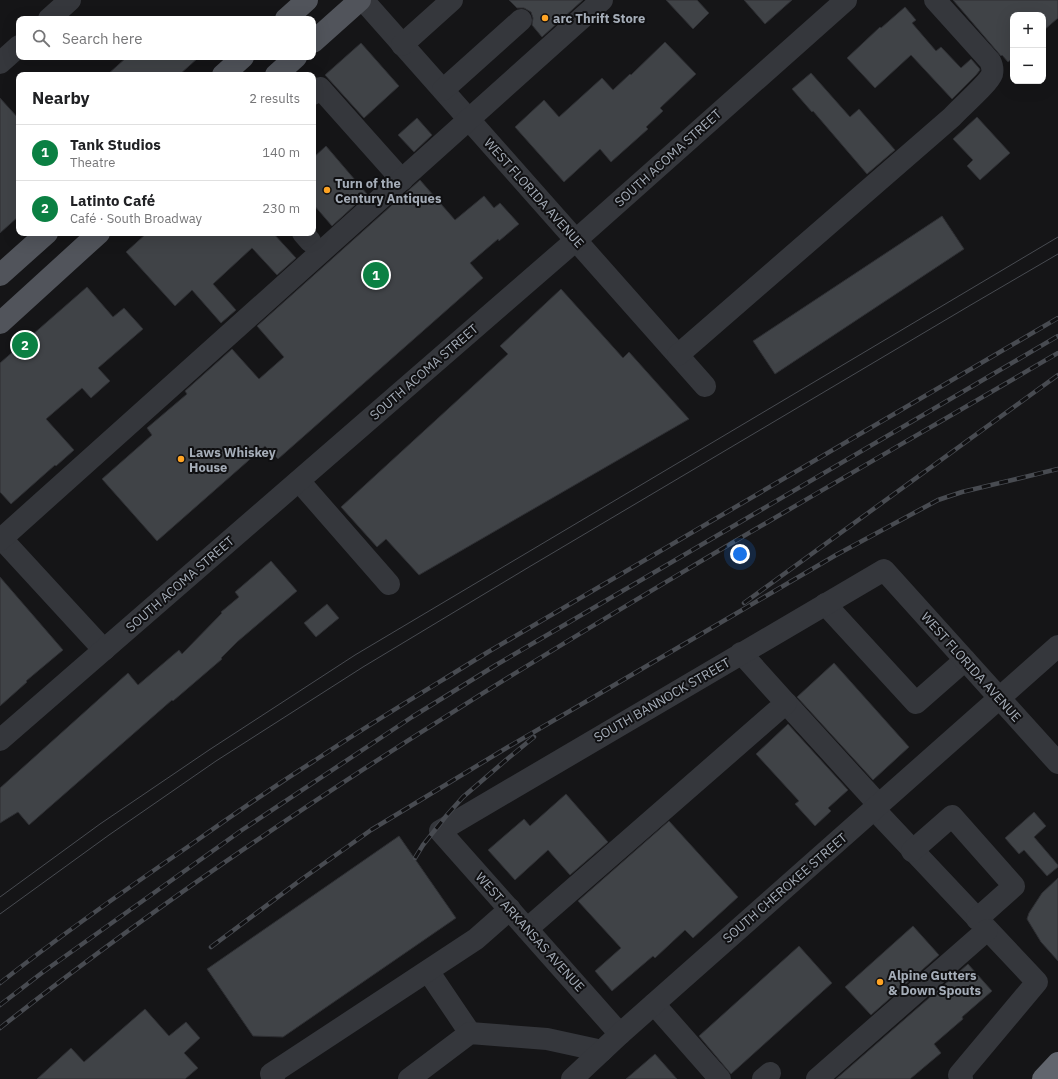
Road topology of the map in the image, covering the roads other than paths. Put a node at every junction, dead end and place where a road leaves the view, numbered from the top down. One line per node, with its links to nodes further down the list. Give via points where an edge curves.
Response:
1 (70, 0): 8 (street)
2 (307, 0): 9 (main road)
3 (361, 0): 11 (main road); 12 (street, WEST FLORIDA AVENUE)
4 (452, 0): 12 (street)
5 (602, 0): 21 (street)
6 (846, 0): 25 (street, SOUTH ACOMA STREET)
7 (936, 0): 28 (street, via 990,61 992,75 986,84 946,122)
8 (52, 16)
9 (289, 16)
10 (521, 20): 19 (street)
11 (316, 39)
12 (402, 45): 19 (street, WEST FLORIDA AVENUE)
13 (16, 49): 16 (street)
14 (240, 60): 17 (main road)
15 (293, 60): 18 (main road)
16 (0, 63)
17 (226, 72)
18 (280, 72)
19 (443, 90): 21 (street, WEST FLORIDA AVENUE)
20 (316, 91): 22 (street, via 320,88)
21 (469, 120): 22 (street); 25 (street, WEST FLORIDA AVENUE)
22 (402, 180): 31 (street)
23 (44, 236): 26 (main road)
24 (96, 236): 27 (main road)
25 (576, 240): 28 (street, WEST FLORIDA AVENUE); 30 (street, SOUTH ACOMA STREET)
26 (0, 275)
27 (0, 323)
28 (678, 355): 29 (street, WEST FLORIDA AVENUE)
29 (705, 386)
30 (299, 481): 33 (street); 36 (street, SOUTH ACOMA STREET)
31 (1, 538): 36 (street)
32 (884, 570): 34 (street, SOUTH BANNOCK STREET); 38 (street, WEST FLORIDA AVENUE)
33 (388, 584)
34 (825, 604): 37 (street, SOUTH BANNOCK STREET); 38 (street, via 916,703)
35 (1058, 646): 39 (street, SOUTH CHEROKEE STREET)
36 (104, 650): 41 (street, SOUTH ACOMA STREET)
37 (742, 653): 40 (street); 44 (street, SOUTH BANNOCK STREET)
38 (965, 660): 39 (street, WEST FLORIDA AVENUE)
39 (1000, 699): 42 (street, WEST FLORIDA AVENUE); 43 (street, SOUTH CHEROKEE STREET)
40 (786, 703): 43 (street); 48 (street)
41 (0, 740)
42 (1058, 763)
43 (876, 807): 45 (street); 50 (street, SOUTH CHEROKEE STREET)
44 (440, 830): 46 (street, WEST ARKANSAS AVENUE)
45 (912, 851): 47 (street); 47 (street, via 952,816 1014,886)
46 (510, 909): 48 (street, WEST ARKANSAS AVENUE); 49 (street, via 476,939)
47 (982, 925): 59 (street); 60 (street, via 1037,982 959,1075)
48 (527, 929): 52 (street, WEST ARKANSAS AVENUE)
49 (428, 971): 51 (street); 55 (street, via 271,1074)
50 (654, 1004): 52 (street, SOUTH CHEROKEE STREET); 58 (street)
51 (470, 1033): 53 (street, via 546,1039); 56 (street)
52 (620, 1034): 53 (street, SOUTH CHEROKEE STREET)
53 (602, 1051): 57 (street, SOUTH CHEROKEE STREET)
54 (1058, 1064): 61 (highway)
55 (274, 1079)
56 (409, 1079)
57 (572, 1079)
58 (720, 1079)
59 (816, 1079)
60 (962, 1079)
61 (1043, 1079)

